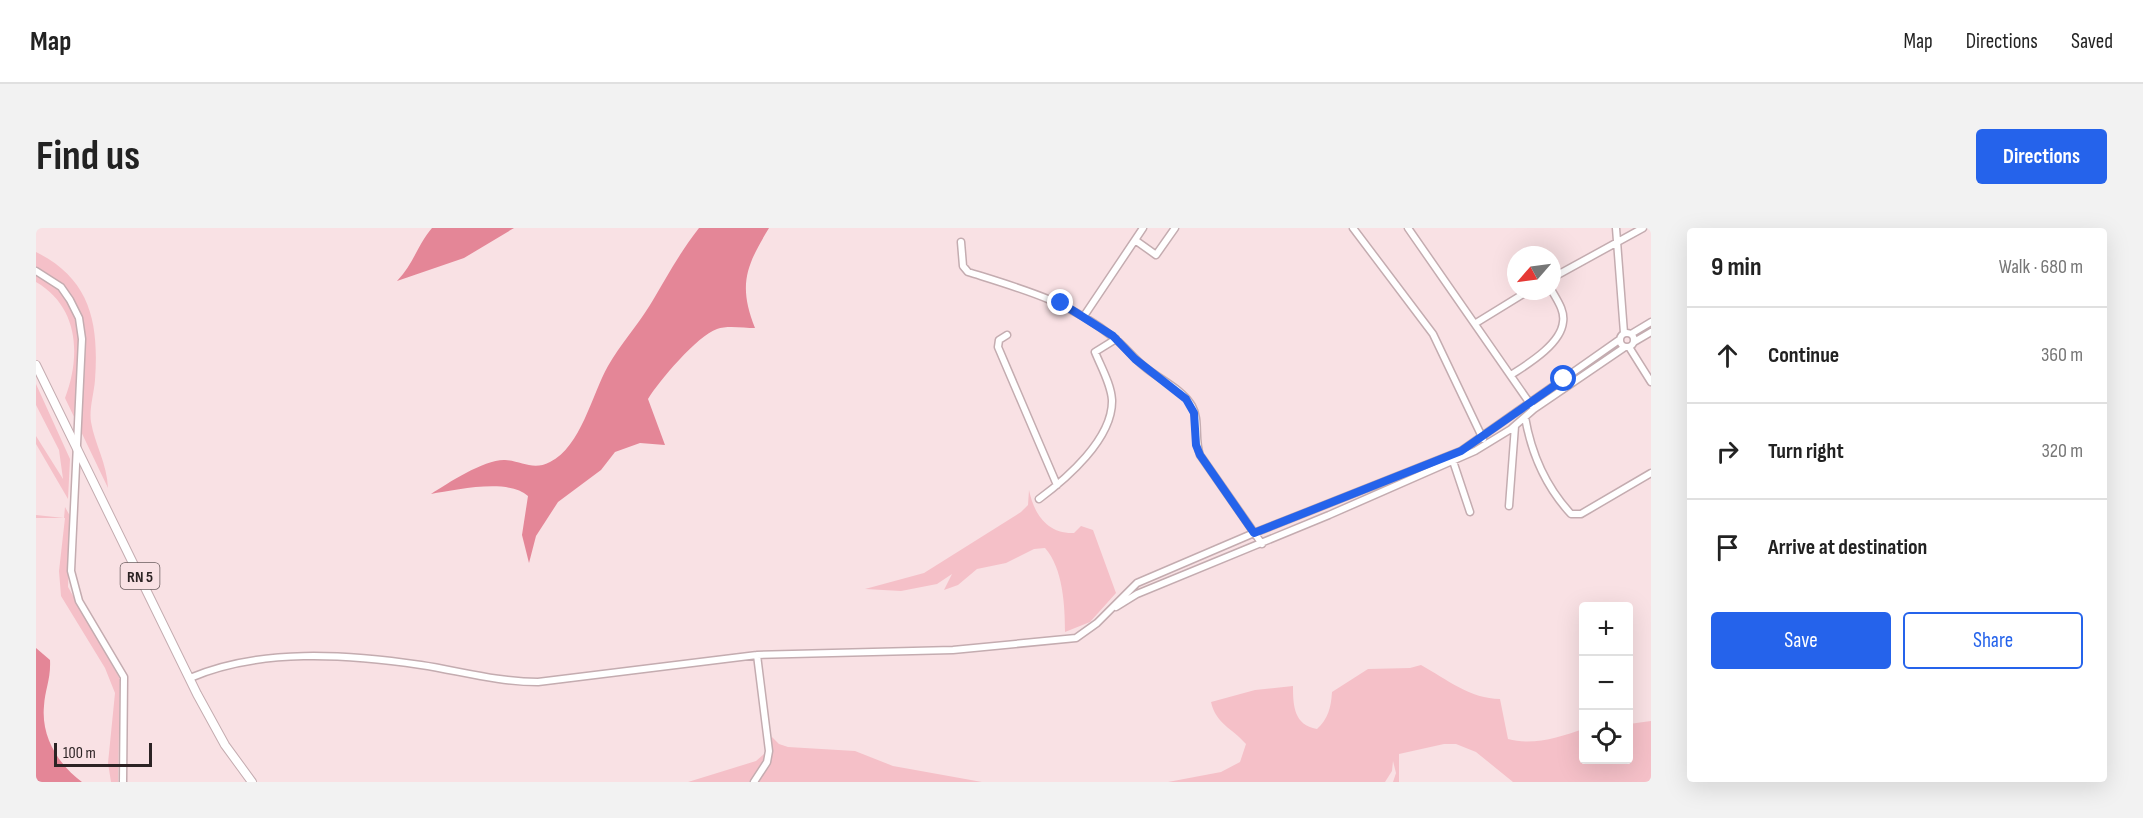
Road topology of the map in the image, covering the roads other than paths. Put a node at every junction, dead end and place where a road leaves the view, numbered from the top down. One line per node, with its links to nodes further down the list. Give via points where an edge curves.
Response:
1 (1143, 228): 7 (street)
2 (1175, 228): 7 (street, via 1156,255)
3 (1353, 228): 30 (street, via 1433,334)
4 (1408, 228): 16 (street)
5 (1616, 228): 9 (street)
6 (1643, 228): 9 (street)
7 (1135, 240): 14 (street)
8 (961, 242): 14 (street, via 963,266 968,272 1044,296)
9 (1617, 243): 11 (street); 18 (street)
10 (36, 271): 32 (street, via 61,287 79,318 82,358)
11 (1561, 273)
12 (1513, 300): 16 (street)
13 (1556, 300): 24 (street, via 1562,312 1562,326 1539,356)
14 (1084, 316): 20 (street)
15 (1651, 322): 18 (street)
16 (1476, 323): 24 (street)
17 (1651, 332): 22 (street)
18 (1628, 333): 21 (street); 22 (street)
19 (1007, 335): 35 (street, via 999,340 998,347)
20 (1116, 339): 35 (street, via 1095,352 1111,393 1112,406 1106,423 1084,461); 39 (street, via 1191,405 1200,455)
21 (1619, 340): 22 (street); 26 (street)
22 (1629, 345): 25 (street); 27 (street)
23 (36, 365): 32 (main road, RN 5)
24 (1511, 375): 26 (street)
25 (1651, 382)
26 (1530, 403): 27 (street); 30 (street)
27 (1534, 409): 28 (street)
28 (1525, 417): 29 (street); 34 (street, via 1533,452 1554,494 1571,514 1581,514)
29 (1515, 426): 31 (street); 37 (street)
30 (1483, 438): 31 (street); 39 (street, via 1461,451)
31 (1486, 445): 33 (street)
32 (78, 452): 45 (main road, RN 5); 46 (street, via 73,586 124,677)
33 (1453, 461): 38 (street); 41 (street)
34 (1651, 473)
35 (1057, 485): 36 (street)
36 (1039, 499)
37 (1509, 506)
38 (1470, 512)
39 (1254, 533): 40 (street); 41 (street)
40 (1242, 538): 42 (street); 43 (street, via 1137,583)
41 (1262, 544): 42 (street)
42 (1247, 550): 43 (street, via 1148,590)
43 (1113, 609): 44 (street, via 1076,638 1062,641 953,650)
44 (757, 655): 45 (street, via 538,682 504,681 383,660 325,657 225,665); 48 (street, via 769,751)
45 (190, 678): 47 (main road, RN 5, via 225,745)
46 (123, 782)
47 (252, 782)
48 (754, 782)

